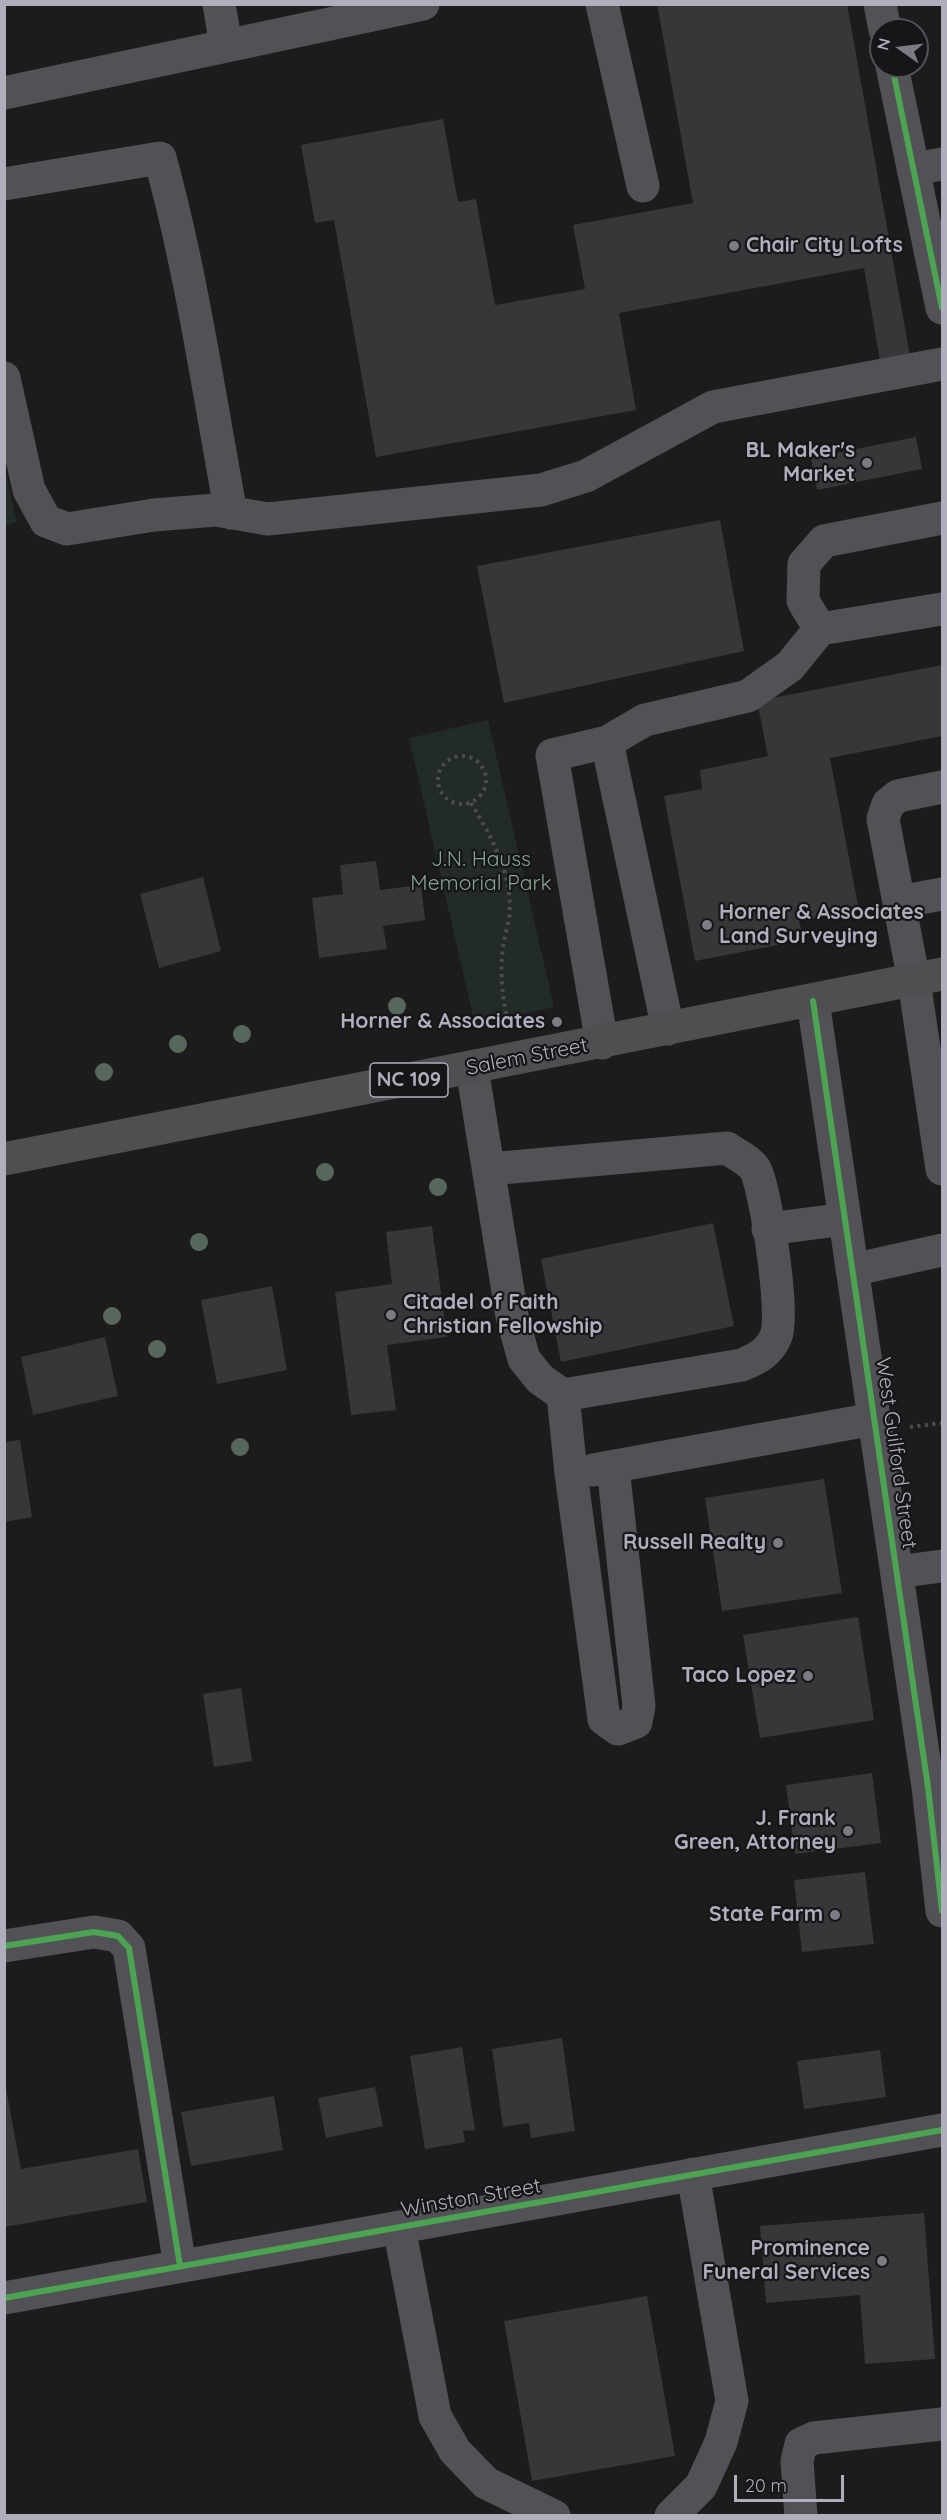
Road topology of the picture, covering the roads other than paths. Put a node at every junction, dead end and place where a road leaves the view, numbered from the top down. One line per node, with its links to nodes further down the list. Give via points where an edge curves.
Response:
1 (219, 4): 4 (street)
2 (423, 4): 4 (street)
3 (602, 4): 9 (street)
4 (226, 46): 6 (street)
5 (896, 78): 7 (street)
6 (4, 93)
7 (928, 166): 10 (street)
8 (4, 184): 13 (street, via 160,159 185,264)
9 (643, 186)
10 (942, 308)
11 (942, 364): 13 (street, via 712,407 586,476 541,490 268,519)
12 (4, 378): 13 (street, via 29,490 46,521 66,529 154,515 216,510)
13 (231, 513)
14 (942, 518): 16 (street, via 824,541 804,564 803,601)
15 (942, 609): 16 (street)
16 (820, 629): 17 (street, via 790,666 748,696 645,720)
17 (607, 742): 23 (street); 24 (street, via 552,755)
18 (942, 787): 20 (street, via 898,796 888,804 883,819)
19 (942, 894): 20 (street)
20 (899, 902): 21 (street)
21 (928, 978): 22 (main road, Salem Street / NC 109); 28 (street)
22 (813, 1001): 23 (main road, Salem Street / NC 109); 29 (street, West Guilford Street)
23 (668, 1029): 24 (main road, Salem Street / NC 109)
24 (602, 1042): 25 (main road, Salem Street / NC 109)
25 (472, 1068): 26 (main road, Salem Street / NC 109); 27 (street)
26 (4, 1159)
27 (489, 1169): 30 (street, via 727,1148 755,1168 764,1194); 33 (street, via 512,1316 524,1359 540,1379)
28 (942, 1169)
29 (845, 1219): 30 (street); 32 (street, West Guilford Street)
30 (768, 1229): 33 (street, via 778,1305 777,1335 763,1356 742,1365)
31 (942, 1250): 32 (street)
32 (852, 1270): 34 (street, West Guilford Street)
33 (563, 1395): 36 (street)
34 (874, 1419): 35 (street); 38 (street, West Guilford Street)
35 (613, 1467): 36 (street); 36 (street, via 639,1706 636,1722 618,1729 604,1719)
36 (571, 1473)
37 (942, 1566): 38 (street)
38 (897, 1572): 39 (street, West Guilford Street)
39 (935, 1786): 40 (street, West Guilford Street)
40 (942, 1911)
41 (4, 1946): 45 (street, via 94,1932 118,1936 129,1948)
42 (942, 2130): 43 (street, Winston Street)
43 (693, 2174): 44 (street, Winston Street); 49 (street, via 732,2401 701,2486)
44 (399, 2227): 45 (street, Winston Street); 48 (street, via 435,2416 455,2451 486,2483)
45 (180, 2266): 46 (street, Winston Street)
46 (4, 2298)
47 (942, 2424): 50 (street, via 814,2438 801,2444 796,2461)
48 (554, 2516)
49 (671, 2516)
50 (801, 2516)

